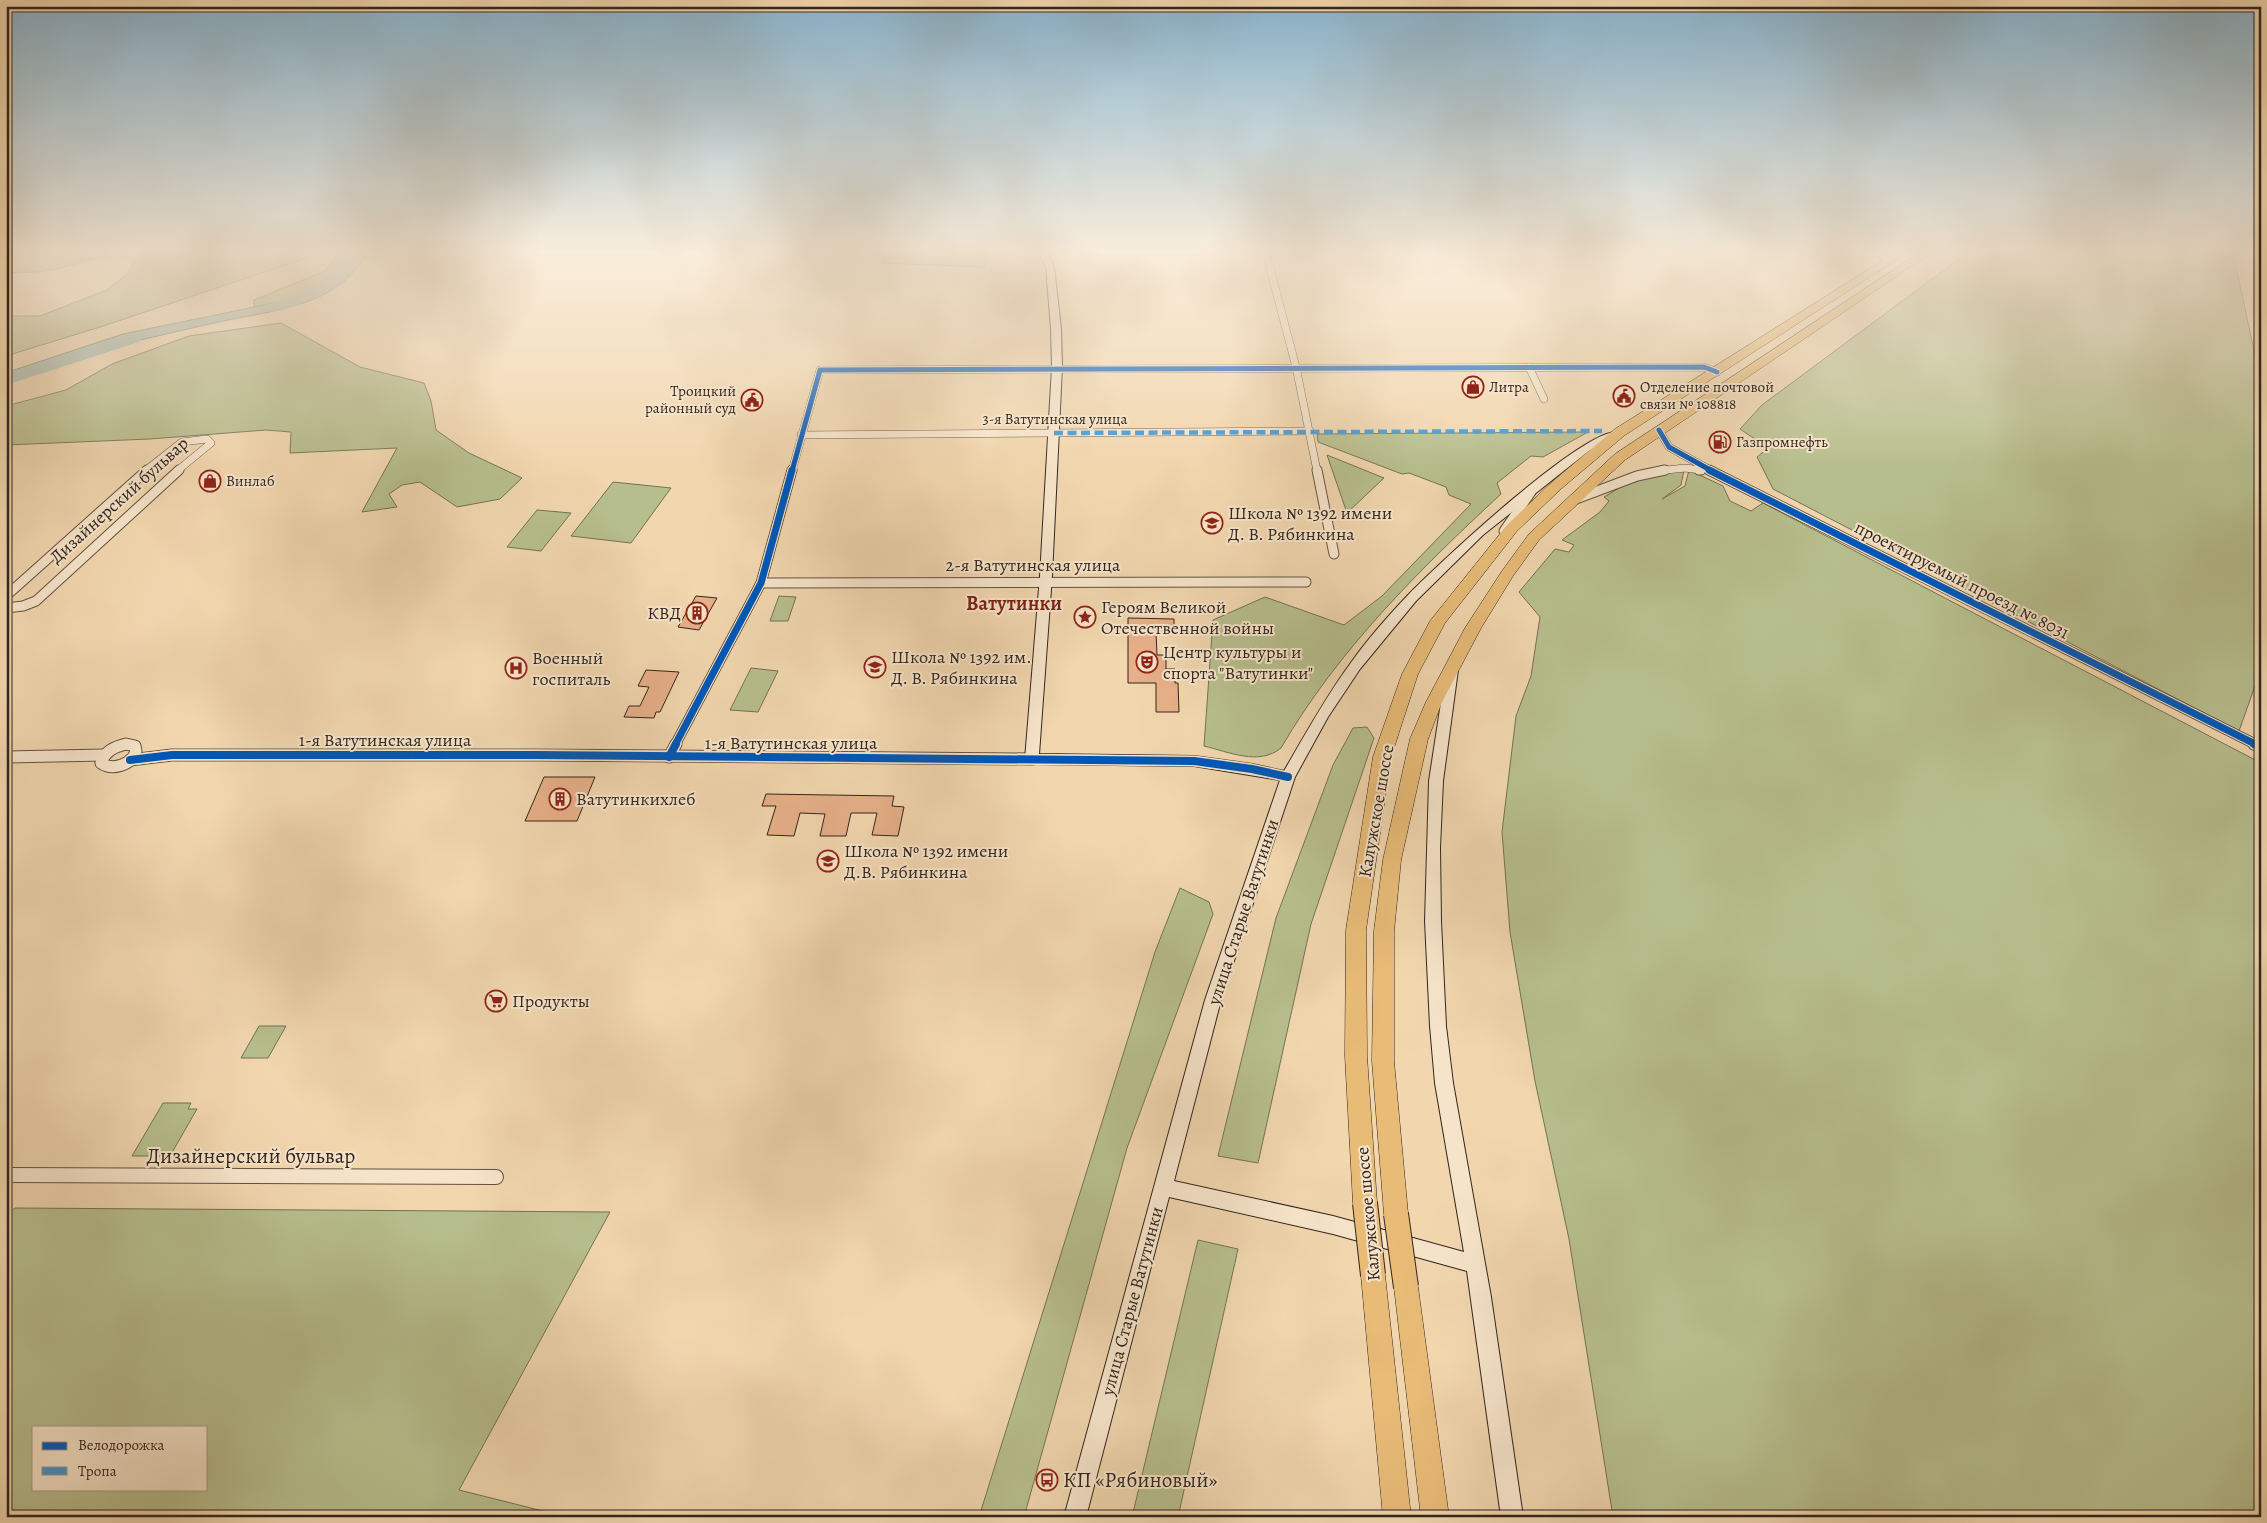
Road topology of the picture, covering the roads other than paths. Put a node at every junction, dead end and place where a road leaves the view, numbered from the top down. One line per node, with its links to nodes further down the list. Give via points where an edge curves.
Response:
1 (1056, 324): 7 (main road)
2 (1285, 324): 5 (street)
3 (1792, 324): 8 (highway, Калужское шоссе)
4 (1818, 324): 10 (highway, Калужское шоссе)
5 (1296, 367): 6 (street); 7 (street); 11 (street)
6 (1529, 367): 8 (street, via 1704,366); 9 (street)
7 (1057, 368): 13 (main road); 14 (street, via 820,370)
8 (1717, 372): 12 (highway, Калужское шоссе)
9 (1544, 399)
10 (1658, 430): 15 (street, проектируемый проезд № 8031, via 1669,447); 17 (highway, Калужское шоссе, via 1620,457)
11 (1310, 431): 13 (street, 3-я Ватутинская улица); 18 (street)
12 (1620, 432): 16 (main road, улица Старые Ватутинки, via 1586,448); 19 (highway, Калужское шоссе, via 1557,485)
13 (1054, 433): 14 (street, 3-я Ватутинская улица); 20 (main road)
14 (800, 435): 21 (street)
15 (1719, 474): 17 (street, проектируемый проезд № 8031, via 1675,467 1620,482); 26 (street, проектируемый проезд № 8031)
16 (1534, 486): 19 (street); 34 (main road, улица Старые Ватутинки, via 1445,565 1384,630 1322,715)
17 (1574, 500): 25 (highway, Калужское шоссе, via 1534,537 1507,574)
18 (1334, 554)
19 (1489, 555): 40 (highway, Калужское шоссе, bridge, via 1438,621 1410,674 1382,757 1356,930 1356,1056 1365,1203)
20 (1045, 581): 21 (street, 2-я Ватутинская улица); 22 (street, 2-я Ватутинская улица); 32 (main road)
21 (761, 582): 31 (street)
22 (1306, 582)
23 (6, 596): 24 (street, Дизайнерский бульвар, via 152,464 182,442 207,439 211,443 36,602)
24 (6, 608)
25 (1452, 669): 38 (main road, via 1436,781 1433,921 1444,1083); 41 (highway, Калужское шоссе, bridge, via 1419,739 1392,860 1384,931 1383,1061 1396,1214)
26 (2261, 747)
27 (137, 749): 28 (street, 1-я Ватутинская улица, via 126,744); 29 (street, 1-я Ватутинская улица); 33 (street)
28 (104, 755): 30 (street); 33 (street, 1-я Ватутинская улица, via 101,763 107,767)
29 (172, 755): 31 (street, 1-я Ватутинская улица); 33 (street, 1-я Ватутинская улица)
30 (6, 757)
31 (669, 757): 32 (street, 1-я Ватутинская улица)
32 (1032, 759): 34 (main road, 1-я Ватутинская улица, via 1194,761)
33 (130, 760)
34 (1288, 777): 37 (main road, улица Старые Ватутинки, via 1238,920)
35 (6, 1175): 36 (street, Дизайнерский бульвар)
36 (496, 1177)
37 (1162, 1187): 38 (main road, via 1333,1225); 39 (main road, улица Старые Ватутинки)
38 (1475, 1264): 42 (main road)
39 (1076, 1517)
40 (1396, 1517)
41 (1435, 1517)
42 (1512, 1517)

